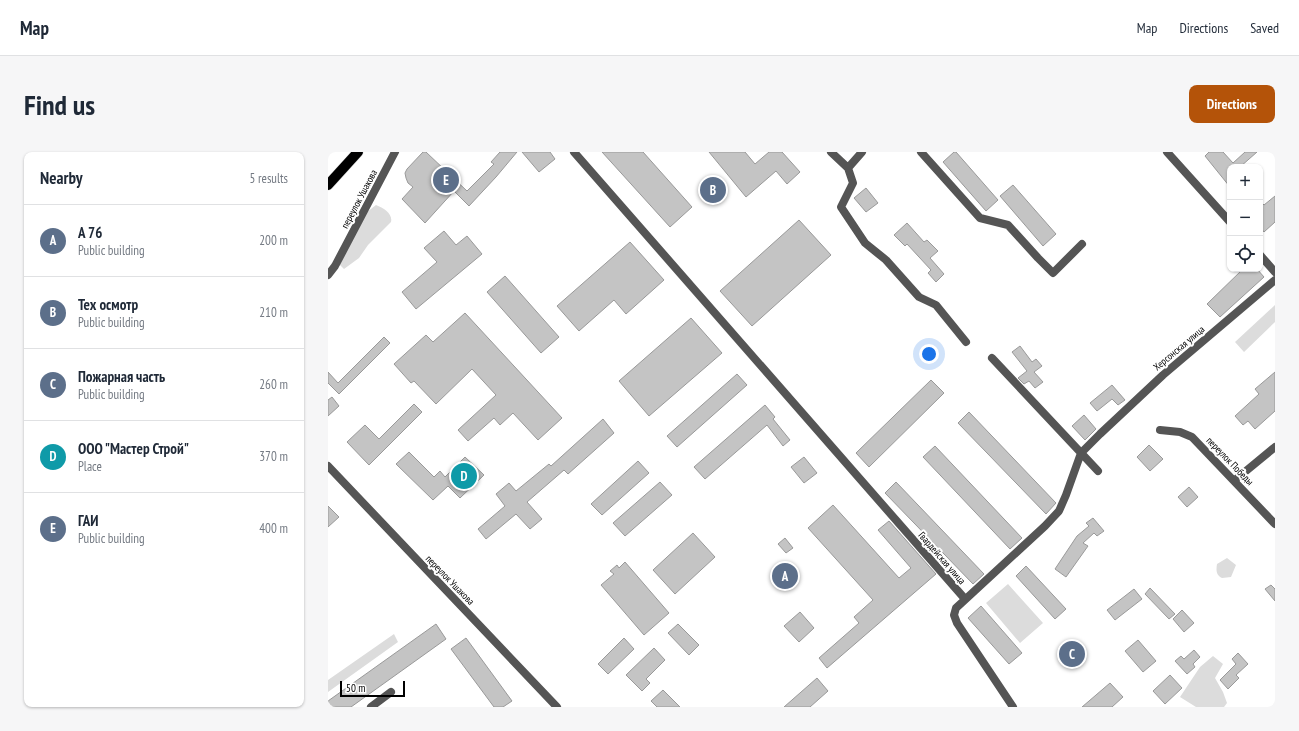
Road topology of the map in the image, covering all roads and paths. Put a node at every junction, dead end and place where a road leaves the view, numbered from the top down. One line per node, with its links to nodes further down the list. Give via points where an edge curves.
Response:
1 (358, 152): 9 (main road)
2 (395, 152): 14 (street, переулок Ушакова)
3 (574, 152): 25 (street, Гвардейская улица)
4 (831, 152): 8 (street)
5 (862, 152): 8 (street)
6 (921, 152): 11 (street, via 980,218 1008,225 1053,273)
7 (1167, 152): 10 (street)
8 (848, 168): 16 (street, via 853,183 841,207 865,243 886,260 919,297 936,305)
9 (328, 185)
10 (1227, 219)
11 (1082, 244)
12 (1263, 258): 13 (street)
13 (1275, 272)
14 (328, 275)
15 (1275, 280): 20 (street, Херсонская улица, via 1163,375)
16 (966, 342)
17 (992, 358): 20 (street)
18 (1160, 430): 23 (street, переулок Победы, via 1180,432 1192,437)
19 (1275, 446): 23 (street)
20 (1081, 453): 22 (street); 25 (street, via 1059,511)
21 (328, 466): 28 (street, переулок Ушакова)
22 (1098, 472)
23 (1234, 480): 24 (street, переулок Победы)
24 (1275, 524)
25 (965, 599): 29 (street, Гвардейская улица, via 956,608 954,615 957,623)
26 (391, 692): 27 (street)
27 (371, 707)
28 (558, 707)
29 (1013, 707)

